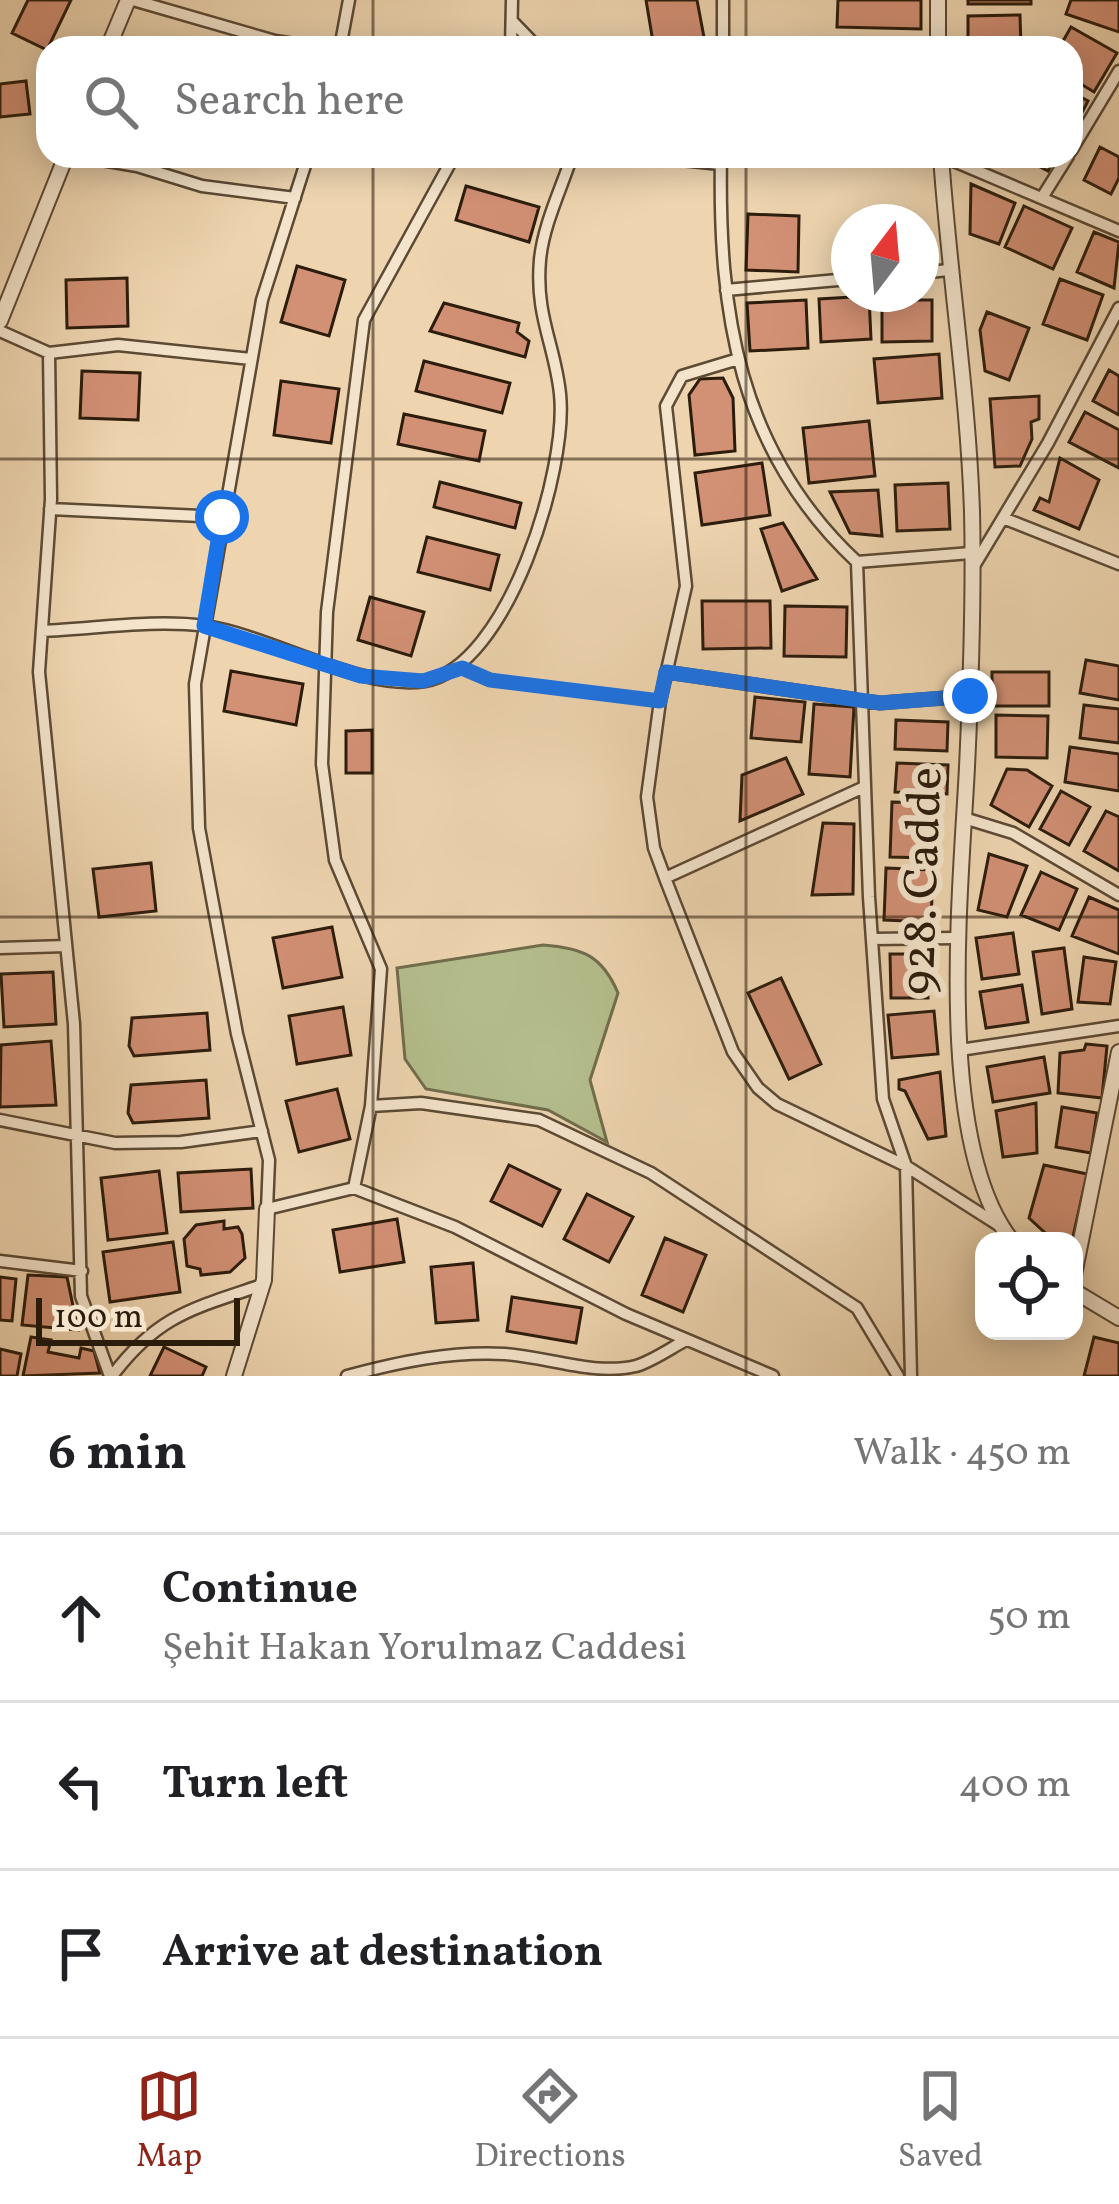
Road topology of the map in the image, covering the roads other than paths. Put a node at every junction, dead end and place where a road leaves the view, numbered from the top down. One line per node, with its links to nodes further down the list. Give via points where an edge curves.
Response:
1 (130, 0): 7 (street); 8 (street)
2 (349, 0): 9 (street)
3 (512, 0): 6 (street)
4 (723, 0): 12 (street)
5 (938, 0): 13 (street)
6 (513, 22): 10 (street); 11 (street)
7 (114, 36)
8 (257, 36)
9 (342, 36)
10 (512, 36)
11 (526, 36)
12 (723, 36)
13 (938, 36)
14 (1119, 71): 15 (street)
15 (1083, 130)
16 (61, 168): 33 (street)
17 (144, 168): 26 (street, via 202,186)
18 (304, 168): 26 (street)
19 (447, 168): 46 (street, via 364,320)
20 (568, 168): 46 (street, via 540,256 539,313 560,395 549,489 501,618 462,668 423,681 361,676)
21 (720, 168): 31 (street)
22 (943, 168): 28 (street, 928. Cadde)
23 (972, 168): 25 (street)
24 (1060, 168): 25 (street)
25 (1043, 196): 27 (street)
26 (295, 198): 36 (street)
27 (1119, 231)
28 (948, 270): 29 (street); 41 (street, 928. Cadde)
29 (939, 271)
30 (831, 281): 31 (street)
31 (726, 290): 37 (street)
32 (1119, 308): 40 (street)
33 (0, 321)
34 (0, 331): 35 (street)
35 (49, 353): 36 (street, via 118,345); 38 (street)
36 (251, 359): 39 (street)
37 (735, 360): 42 (street, via 796,490); 47 (street, via 682,376 668,394 686,586)
38 (50, 509): 39 (street); 45 (street)
39 (222, 517): 44 (street)
40 (1003, 518): 41 (street); 43 (street)
41 (971, 561): 42 (street); 48 (street, 928. Cadde)
42 (857, 562): 49 (street)
43 (1119, 564)
44 (204, 626): 45 (street); 46 (street); 63 (street, via 196,684 199,828)
45 (42, 631): 56 (street, via 39,672)
46 (326, 661): 61 (street, via 322,764 335,860 381,969)
47 (666, 672): 49 (street); 52 (street, via 647,797)
48 (970, 696): 49 (street); 51 (street, 928. Cadde)
49 (860, 699): 50 (street)
50 (862, 788): 52 (street); 55 (street)
51 (964, 818): 53 (street, via 1013,833); 54 (street, 928. Cadde)
52 (664, 878): 65 (street, via 733,1052 758,1088)
53 (1119, 895)
54 (955, 938): 55 (street); 59 (street, 928. Cadde)
55 (872, 939): 65 (street, via 883,1099)
56 (66, 946): 57 (street); 64 (street)
57 (0, 948)
58 (1119, 1026): 59 (street)
59 (960, 1050): 68 (street, 928. Cadde, via 979,1170)
60 (1119, 1052): 70 (street)
61 (371, 1106): 66 (street); 83 (street, via 421,1102 539,1120 651,1173 857,1308)
62 (0, 1120): 64 (street)
63 (262, 1131): 64 (street, via 115,1143); 67 (street)
64 (76, 1133): 72 (street)
65 (906, 1166): 68 (street); 84 (street)
66 (354, 1188): 67 (street); 76 (street, via 454,1227)
67 (267, 1209): 73 (street)
68 (1000, 1226): 69 (street, 928. Cadde)
69 (1005, 1232)
70 (1083, 1232)
71 (0, 1261): 72 (street)
72 (82, 1271): 78 (street, via 81,1296)
73 (262, 1286): 78 (street, via 143,1334); 79 (street)
74 (1083, 1296): 75 (street)
75 (1119, 1318)
76 (686, 1340): 77 (street); 82 (street)
77 (649, 1360): 80 (street, via 598,1369 506,1354 415,1357); 81 (street)
78 (111, 1376)
79 (234, 1376)
80 (352, 1376)
81 (652, 1376)
82 (772, 1376)
83 (898, 1376)
84 (911, 1376)

